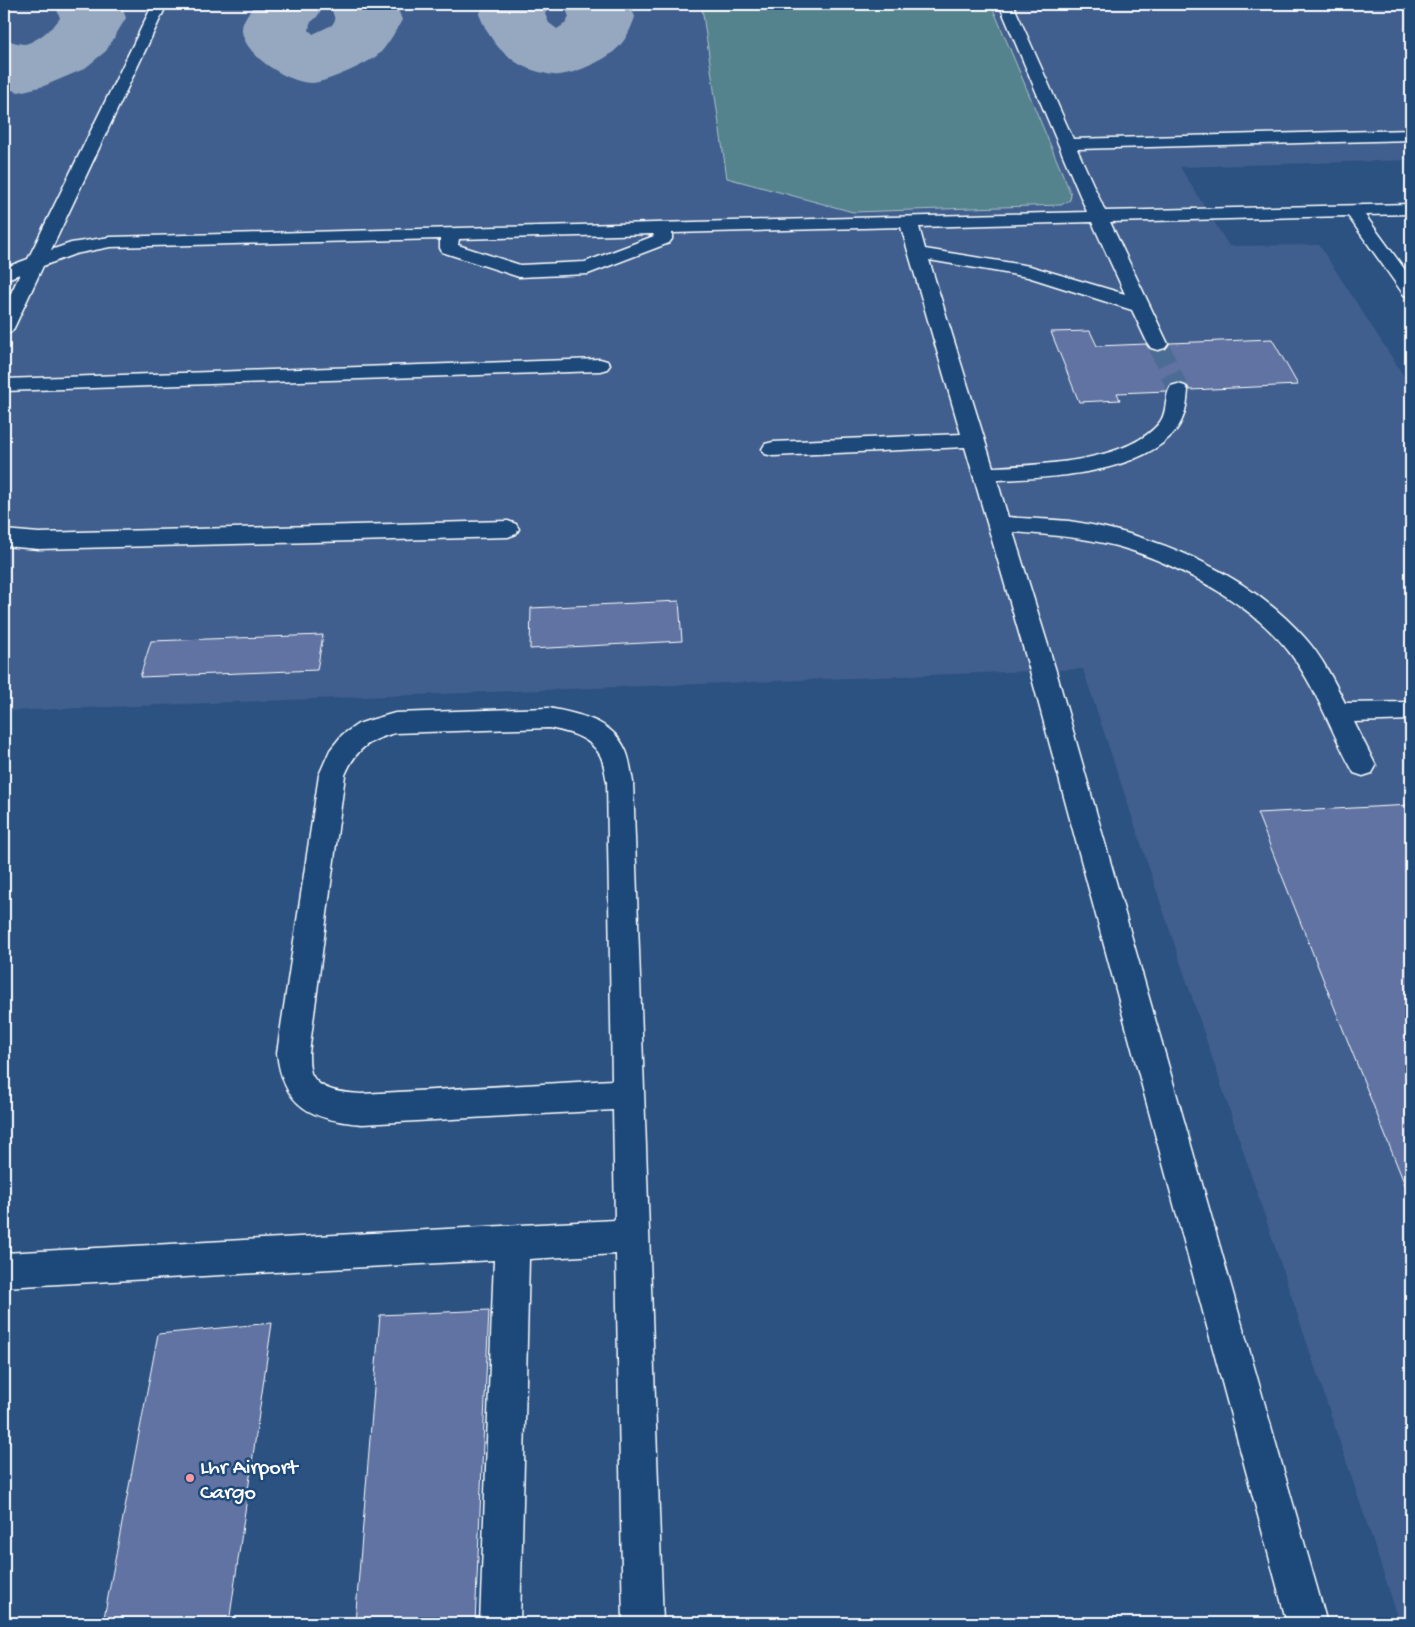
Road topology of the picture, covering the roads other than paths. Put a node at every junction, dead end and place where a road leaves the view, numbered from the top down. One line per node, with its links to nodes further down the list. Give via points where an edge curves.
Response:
1 (160, 4): 12 (lane)
2 (1006, 4): 4 (lane)
3 (1411, 135): 4 (lane)
4 (1067, 144): 7 (lane)
5 (1411, 209): 6 (lane)
6 (1353, 211): 7 (lane); 14 (lane)
7 (1098, 216): 8 (lane); 15 (lane)
8 (908, 221): 9 (lane); 11 (lane)
9 (662, 228): 10 (lane); 10 (lane, via 662,239 588,268 519,271 449,248)
10 (450, 233): 12 (lane, via 110,242 71,249)
11 (917, 253): 15 (lane, via 1030,272); 21 (lane)
12 (36, 261): 13 (lane); 16 (lane)
13 (4, 274)
14 (1411, 291)
15 (1140, 306): 17 (lane)
16 (4, 328)
17 (1158, 344)
18 (600, 365): 19 (lane)
19 (4, 384)
20 (1178, 390): 23 (lane, via 1176,411 1168,426 1148,443 1090,464 1051,471)
21 (974, 440): 22 (lane); 23 (lane)
22 (773, 449)
23 (984, 474): 24 (lane)
24 (999, 524): 28 (lane, via 1069,529 1138,544 1204,572 1263,610 1298,646); 36 (lane)
25 (508, 529): 26 (lane, via 38,541)
26 (4, 538)
27 (1411, 711): 28 (lane)
28 (1337, 713): 29 (lane)
29 (1363, 766)
30 (629, 1094): 30 (lane, via 620,782 613,752 599,736 578,724 549,718 395,723 367,731 351,742 338,757 332,775 292,1053 298,1080 311,1096 331,1106 362,1109); 31 (lane)
31 (633, 1236): 32 (lane); 35 (lane)
32 (512, 1242): 33 (lane); 34 (lane)
33 (4, 1270)
34 (500, 1623)
35 (643, 1623)
36 (1308, 1623)

